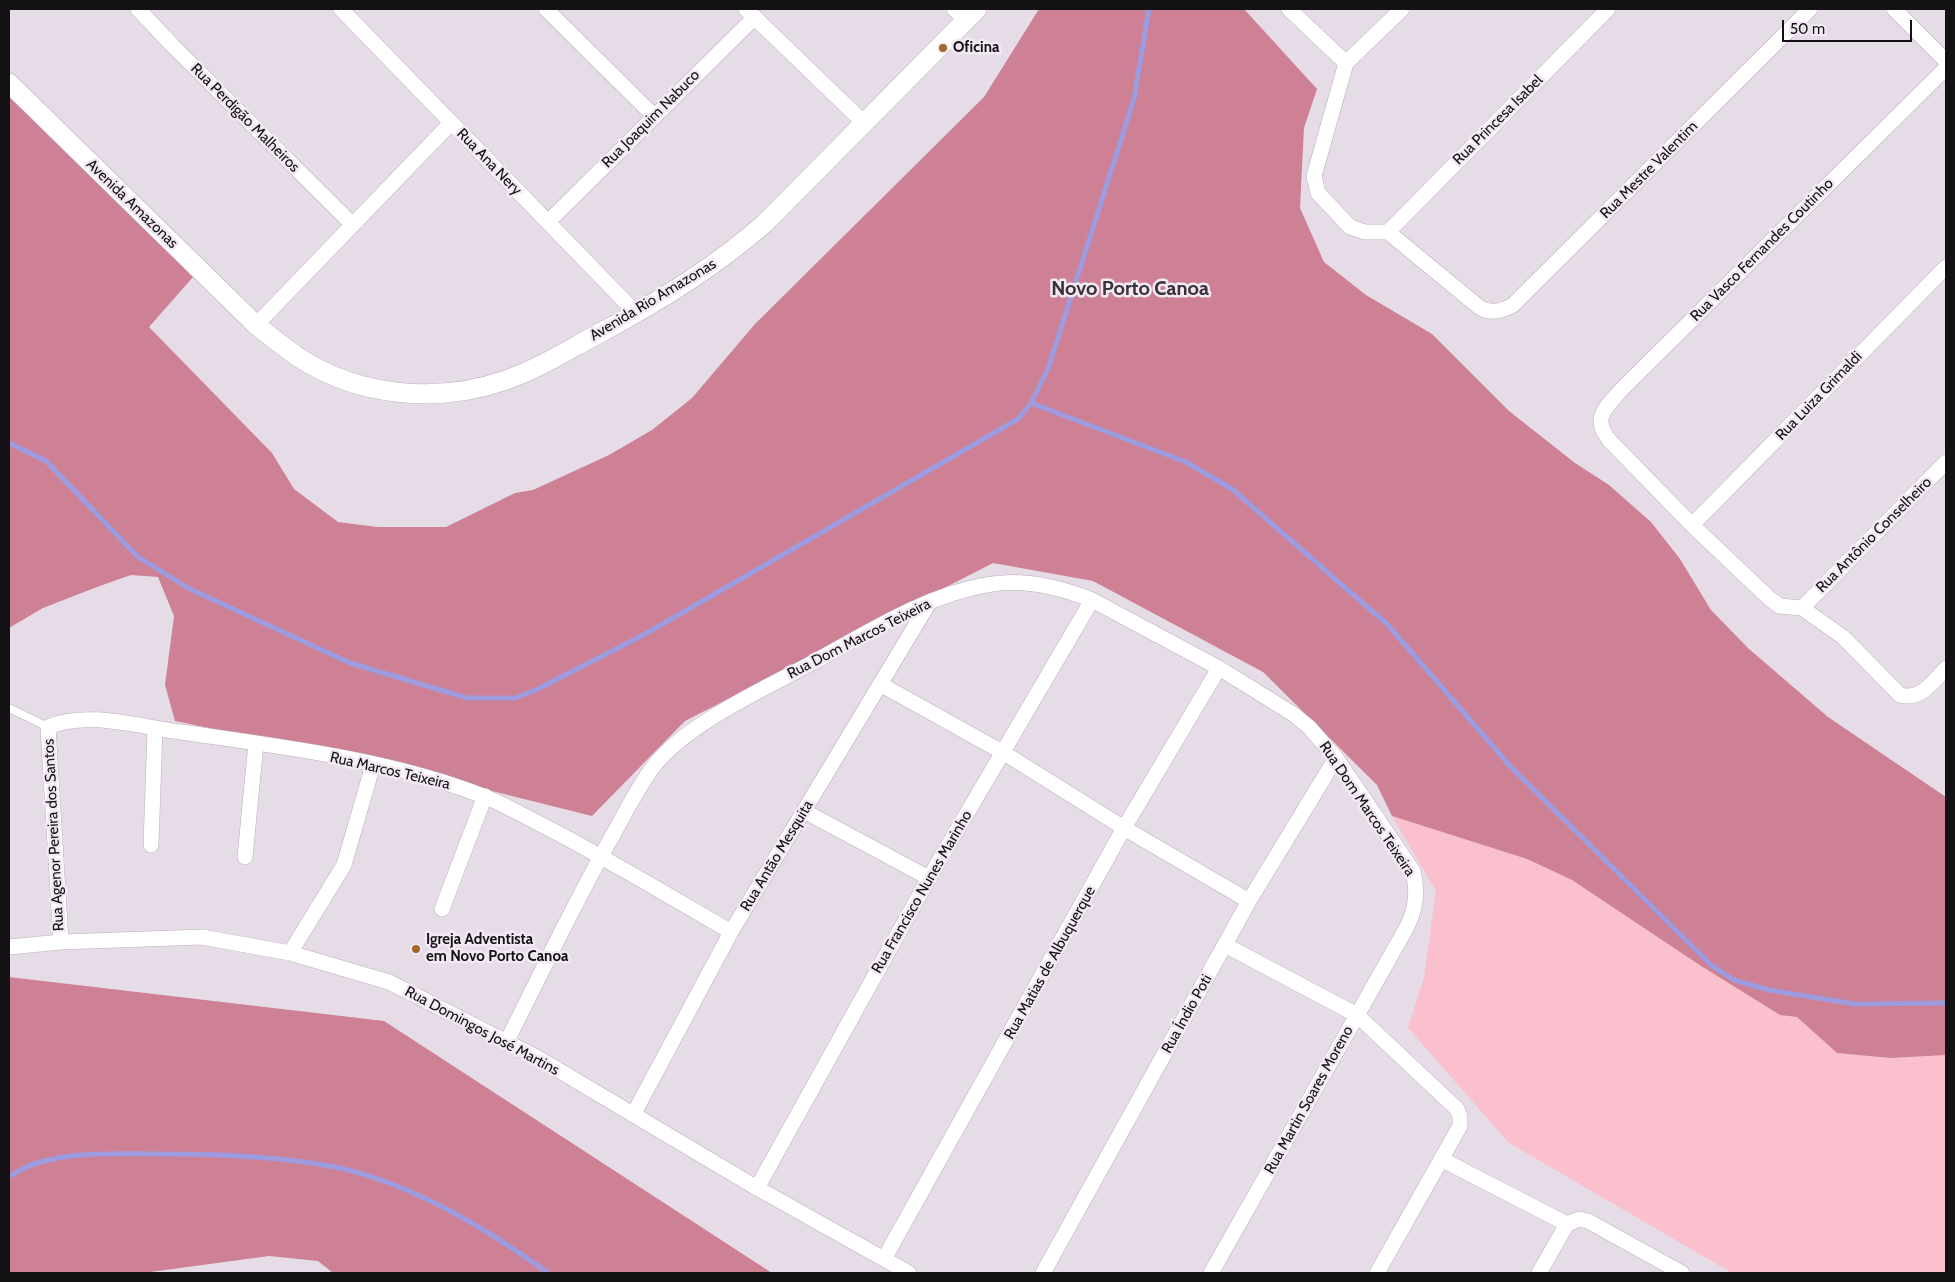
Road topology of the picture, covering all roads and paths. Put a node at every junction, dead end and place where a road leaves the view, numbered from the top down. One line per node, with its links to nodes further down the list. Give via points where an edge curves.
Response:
1 (138, 9): 19 (street, Rua Perdigão Malheiros)
2 (341, 9): 17 (street, Rua Ana Nery)
3 (546, 9): 15 (street)
4 (1289, 9): 12 (street)
5 (1402, 9): 12 (street)
6 (1608, 9): 20 (street, Rua Princesa Isabel)
7 (1810, 9): 20 (street, Rua Mestre Valentim, via 1513,305 1498,312 1484,310)
8 (1894, 9): 11 (street)
9 (751, 13): 15 (street, Rua Joaquim Nabuco); 16 (street)
10 (965, 13): 16 (street, Avenida Rio Amazonas)
11 (1946, 61)
12 (1346, 63): 20 (street, via 1316,166 1314,185 1350,227 1365,232)
13 (1946, 68): 25 (street, Rua Vasco Fernandes Coutinho, via 1603,411 1600,418 1602,431)
14 (9, 82): 23 (street, Avenida Amazonas)
15 (654, 116): 18 (street, Rua Joaquim Nabuco)
16 (863, 122): 22 (street, Avenida Rio Amazonas, via 736,248)
17 (451, 123): 18 (street, Rua Ana Nery); 19 (street)
18 (548, 222): 22 (street, Rua Ana Nery)
19 (353, 225): 23 (street)
20 (1388, 232)
21 (1946, 267): 25 (street, Rua Luiza Grimaldi)
22 (637, 314): 23 (street, Avenida Rio Amazonas, via 507,380 474,389 414,394 386,391 329,374 299,358)
23 (256, 325)
24 (1946, 462): 28 (street, Rua Antônio Conselheiro)
25 (1692, 526): 28 (street, via 1776,605)
26 (1092, 600): 27 (street, Rua Dom Marcos Teixeira, via 1047,586 1015,583 987,585); 29 (street, Rua Dom Marcos Teixeira); 36 (street, Rua Francisco Nunes Marinho)
27 (930, 602): 31 (street, Rua Antão Mesquita); 43 (street, Rua Dom Marcos Teixeira, via 696,728 652,768)
28 (1802, 608): 30 (street, via 1842,637 1895,691 1906,697 1918,694)
29 (1219, 668): 37 (street, Rua Dom Marcos Teixeira, via 1293,714); 41 (street, Rua Matias de Albuquerque)
30 (1946, 668)
31 (880, 684): 36 (street); 40 (street, Rua Antão Mesquita)
32 (9, 708): 33 (lane)
33 (48, 727): 34 (street, Rua Marcos Teixeira, via 88,719); 50 (street, Rua Agenor Pereira dos Santos)
34 (155, 729): 35 (street, Rua Marcos Teixeira); 42 (street)
35 (256, 743): 38 (street, Rua Marcos Teixeira); 44 (street)
36 (1004, 753): 41 (street); 45 (street, Rua Francisco Nunes Marinho)
37 (1336, 758): 46 (street, Rua Índio Poti); 48 (street, Rua Dom Marcos Teixeira, via 1412,871 1417,900)
38 (373, 765): 39 (street, Rua Marcos Teixeira, via 427,777); 53 (street, via 344,865)
39 (485, 796): 43 (street, Rua Marcos Teixeira); 47 (street)
40 (804, 811): 45 (street); 49 (street, Rua Antão Mesquita)
41 (1124, 828): 46 (street); 60 (street, Rua Matias de Albuquerque)
42 (151, 845)
43 (601, 856): 49 (street, Rua Marcos Teixeira); 55 (street, Rua Dom Marcos Teixeira)
44 (245, 857)
45 (929, 878): 58 (street, Rua Francisco Nunes Marinho)
46 (1249, 901): 51 (street, Rua Índio Poti)
47 (442, 909)
48 (1407, 927): 54 (street, Rua Martin Soares Moreno)
49 (731, 932): 56 (street, Rua Antão Mesquita)
50 (61, 942): 52 (street, Rua Domingos José Martins); 53 (street, Rua Domingos José Martins, via 202,937)
51 (1225, 944): 54 (street); 62 (street, Rua Índio Poti)
52 (9, 947)
53 (290, 954): 55 (street, Rua Domingos José Martins, via 388,982)
54 (1357, 1016): 57 (street, via 1451,1100 1460,1116 1460,1126); 63 (street, Rua Martin Soares Moreno)
55 (507, 1041): 56 (street, Rua Domingos José Martins)
56 (634, 1115): 58 (street, Rua Domingos José Martins)
57 (1441, 1159): 59 (street); 64 (street)
58 (757, 1188): 60 (street, Rua Domingos José Martins)
59 (1567, 1224): 65 (street); 66 (street, via 1579,1219 1588,1221)
60 (884, 1259): 61 (street, Rua Domingos José Martins)
61 (909, 1273)
62 (1043, 1273)
63 (1211, 1273)
64 (1377, 1273)
65 (1539, 1273)
66 (1682, 1273)

